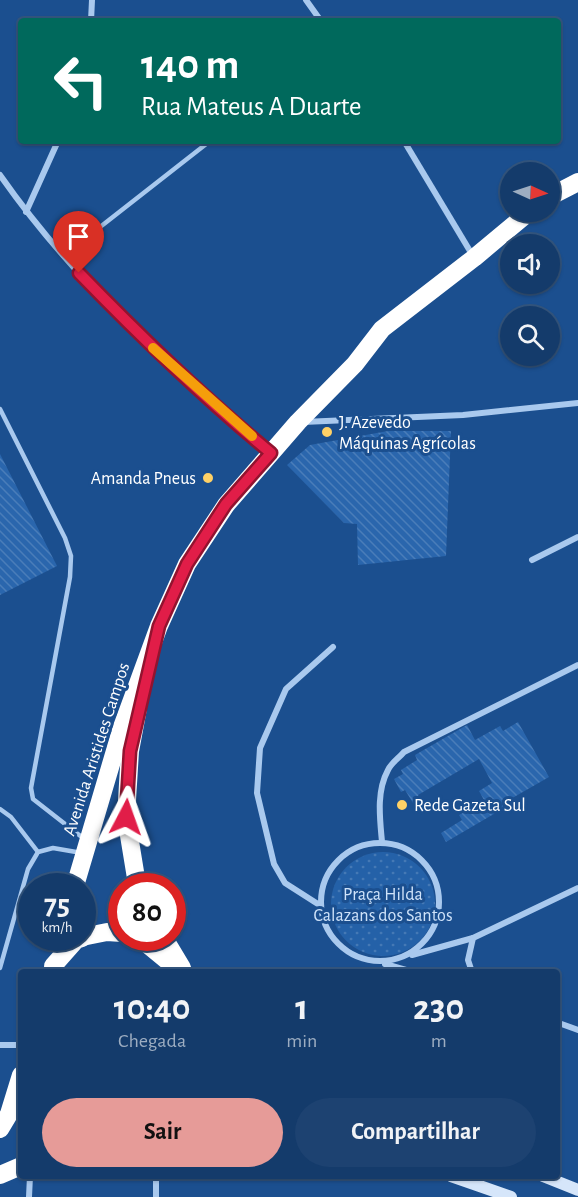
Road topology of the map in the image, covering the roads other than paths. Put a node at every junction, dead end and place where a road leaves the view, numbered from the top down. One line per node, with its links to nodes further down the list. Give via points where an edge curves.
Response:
1 (92, 0): 3 (street)
2 (306, 0): 4 (street)
3 (91, 18)
4 (319, 18)
5 (57, 144): 11 (street)
6 (206, 144): 13 (lane)
7 (406, 144): 14 (street)
8 (0, 175): 11 (street)
9 (578, 182): 10 (highway)
10 (560, 191)
11 (26, 212): 13 (street)
12 (517, 222): 14 (highway, Avenida Aristides Campos)
13 (63, 256): 18 (street, via 145,341)
14 (474, 258): 17 (highway, Avenida Aristides Campos, via 382,329 355,364)
15 (578, 403): 17 (street, via 463,415)
16 (0, 409): 26 (lane, via 71,556 31,788 33,799)
17 (298, 422): 18 (highway, Avenida Aristides Campos)
18 (271, 453): 21 (highway, Avenida Aristides Campos, via 226,504 187,564)
19 (578, 537): 20 (street)
20 (532, 560)
21 (159, 626): 26 (highway, Avenida Aristides Campos, via 122,728); 29 (highway, Avenida Aristides Campos, via 130,751 126,817)
22 (333, 647): 31 (street, via 286,689 260,748 257,793 274,864 285,882)
23 (578, 665): 25 (street, via 404,752 388,768 382,784)
24 (0, 809): 27 (lane)
25 (382, 842): 31 (street, via 360,846 343,855 330,869 322,887); 37 (street, via 404,847 422,860 435,878 440,900 436,922 425,941)
26 (86, 848): 27 (lane); 28 (highway, Avenida Aristides Campos)
27 (38, 852): 39 (lane, via 28,869)
28 (79, 873)
29 (135, 873)
30 (578, 888): 32 (street)
31 (321, 906): 38 (street, via 326,927 339,946 357,958)
32 (473, 938): 37 (street); 44 (street, via 468,960)
33 (57, 951): 40 (highway)
34 (67, 951): 40 (highway)
35 (156, 951): 41 (highway)
36 (171, 951): 42 (highway)
37 (408, 956): 38 (street)
38 (379, 962): 43 (street)
39 (0, 968)
40 (52, 969)
41 (178, 969)
42 (180, 969)
43 (403, 969)
44 (471, 969)
45 (560, 1023): 46 (street)
46 (578, 1030)
47 (0, 1045): 48 (street)
48 (18, 1045)
49 (18, 1084): 50 (highway)
50 (5, 1122)
51 (18, 1167): 52 (highway)
52 (0, 1175)
53 (30, 1179): 58 (street)
54 (156, 1179): 59 (street)
55 (460, 1179): 60 (main road)
56 (550, 1179): 57 (main road)
57 (578, 1190)
58 (29, 1197)
59 (156, 1197)
60 (511, 1197)

